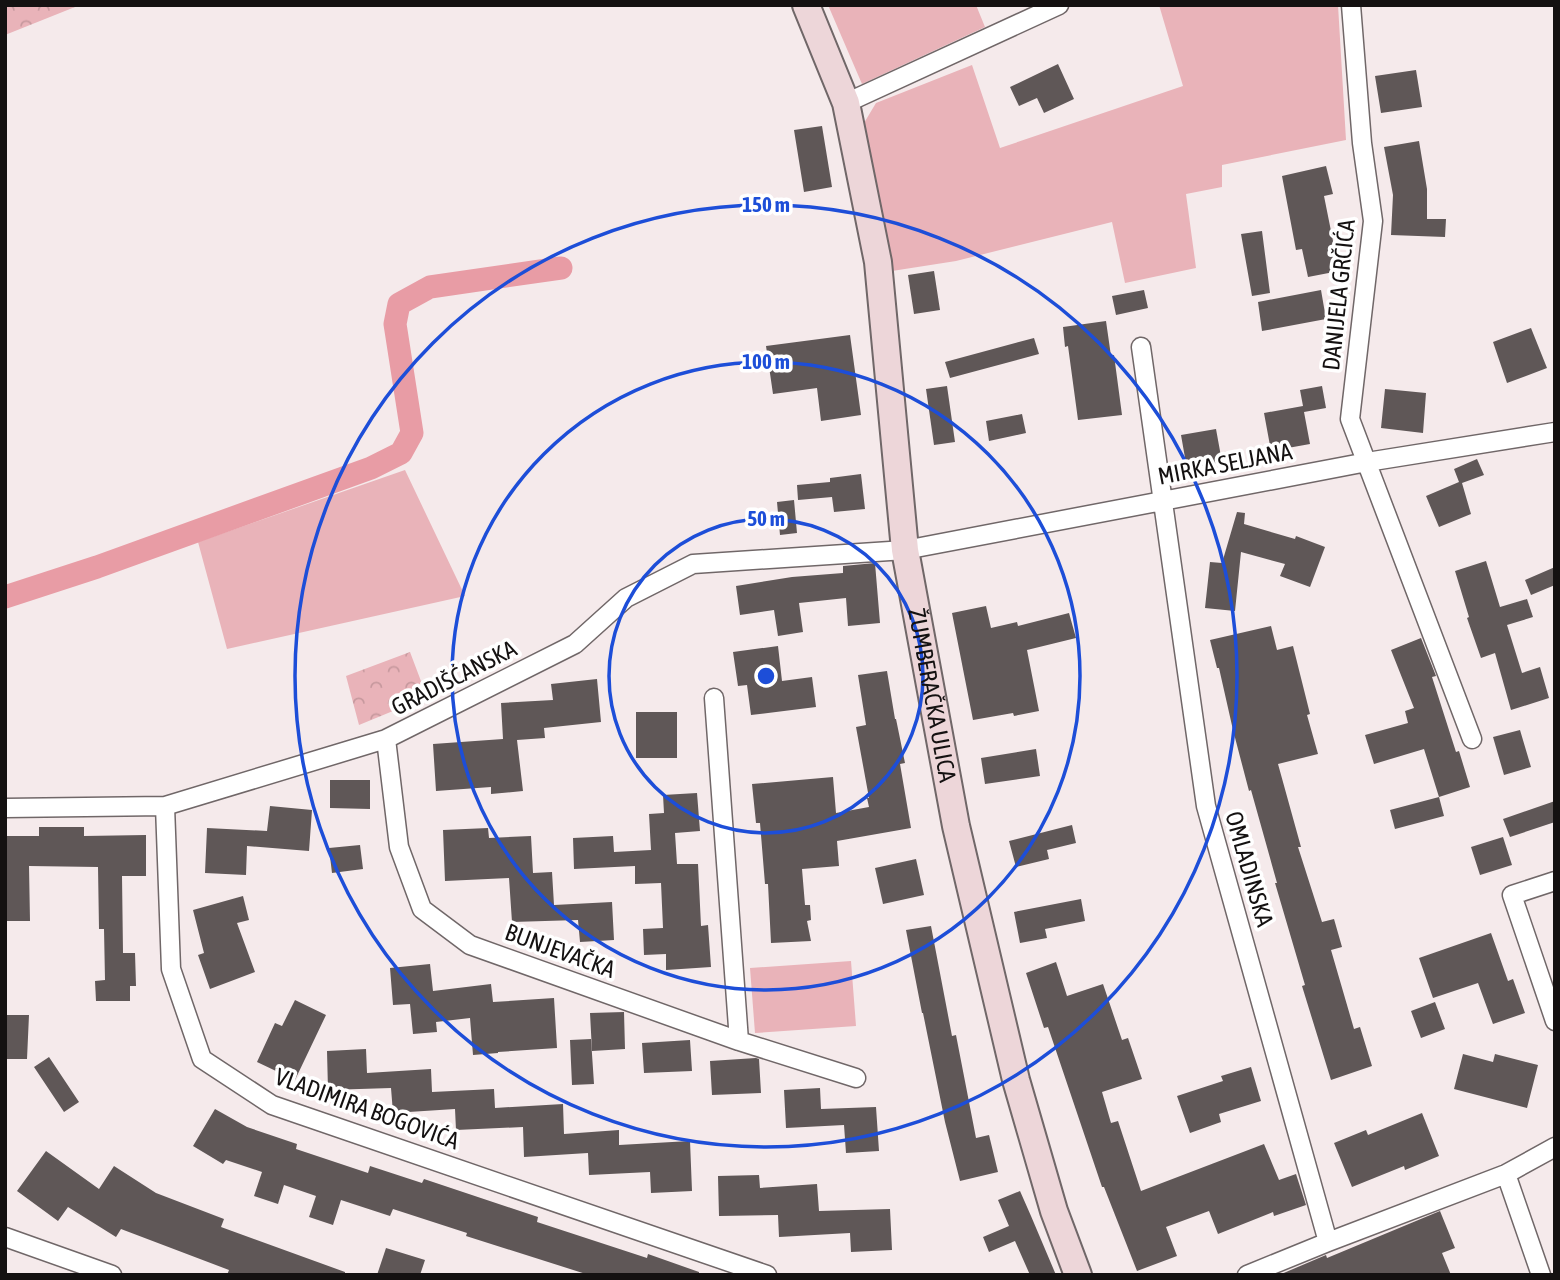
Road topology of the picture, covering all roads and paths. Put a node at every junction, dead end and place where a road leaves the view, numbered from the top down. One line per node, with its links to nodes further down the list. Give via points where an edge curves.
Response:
1 (806, 5): 4 (main road, ŽUMBERAČKA ULICA)
2 (1059, 5): 4 (street)
3 (1351, 5): 7 (street, DANIJELA GRČIĆA, via 1373,221 1350,419)
4 (846, 103): 9 (main road, ŽUMBERAČKA ULICA, via 878,262)
5 (1140, 347): 8 (street, OMLADINSKA)
6 (1555, 432): 7 (street, MIRKA SELJANA)
7 (1367, 462): 8 (street, MIRKA SELJANA); 12 (street, DANIJELA GRČIĆA)
8 (1162, 500): 9 (street, MIRKA SELJANA); 22 (street, OMLADINSKA, via 1206,806)
9 (905, 550): 11 (street, GRADIŠĆANSKA, via 693,564 625,598 575,644); 25 (main road, ŽUMBERAČKA ULICA, via 956,826 990,976 1054,1211)
10 (714, 698): 17 (street)
11 (386, 739): 13 (street, GRADIŠĆANSKA); 17 (street, BUNJEVAČKA, via 399,847 422,909 470,945)
12 (1472, 739)
13 (165, 806): 14 (street, GRADIŠĆANSKA); 24 (street, VLADIMIRA BOGOVIĆA, via 170,969 202,1059 272,1105)
14 (5, 808)
15 (1555, 881): 16 (street, via 1512,895)
16 (1555, 1021)
17 (740, 1041): 18 (street, BUNJEVAČKA)
18 (856, 1078)
19 (1555, 1147): 20 (street)
20 (1506, 1174): 22 (street); 27 (street)
21 (5, 1237): 23 (street)
22 (1328, 1242): 26 (street)
23 (112, 1275)
24 (767, 1275)
25 (1078, 1275)
26 (1247, 1275)
27 (1541, 1275)

